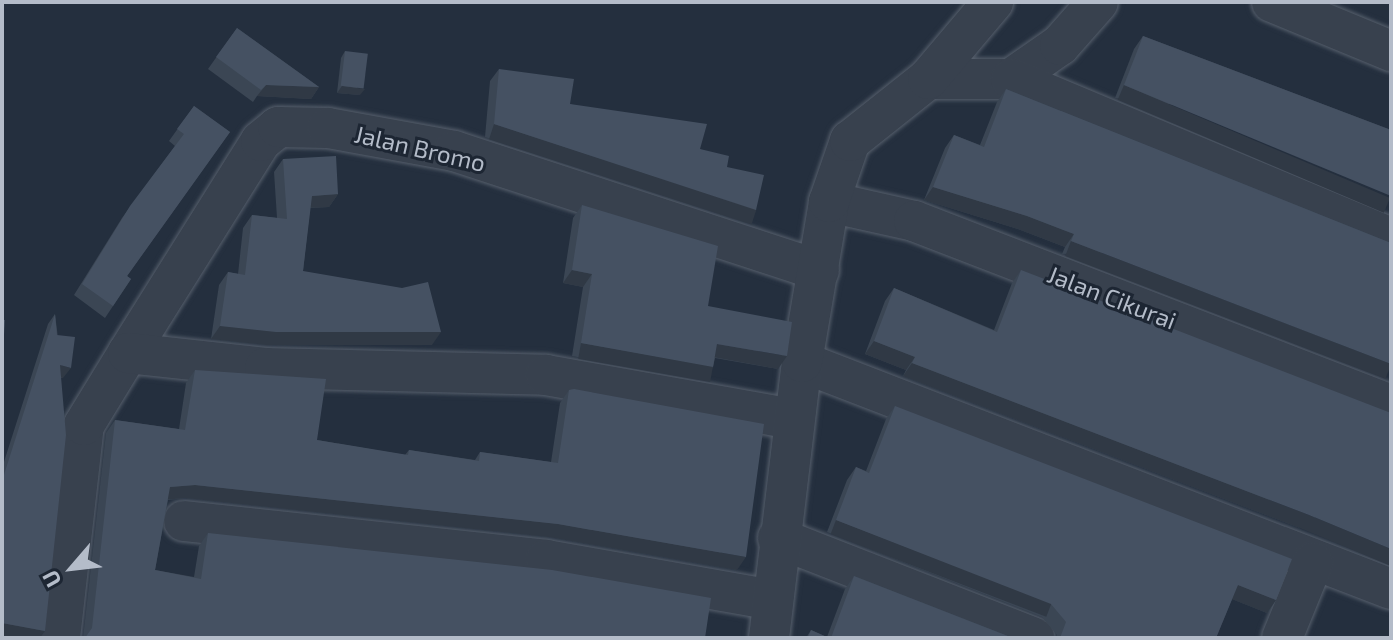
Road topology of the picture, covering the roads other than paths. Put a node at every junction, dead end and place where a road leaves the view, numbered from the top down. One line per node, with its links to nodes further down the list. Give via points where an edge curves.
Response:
1 (993, 2): 5 (street)
2 (1098, 2): 6 (street, via 1060,45)
3 (1272, 2): 4 (street)
4 (1391, 51)
5 (928, 79): 6 (street); 7 (street, via 850,141)
6 (1011, 79): 8 (street)
7 (829, 202): 9 (street); 12 (street, Jalan Cikurai, via 914,221)
8 (1391, 238)
9 (819, 270): 10 (street, Jalan Bromo, via 454,151 328,128 278,127 261,141); 11 (street)
10 (128, 353): 13 (street, via 265,368 546,375); 19 (street, Jalan Bromo, via 84,425)
11 (802, 362): 13 (street); 16 (street)
12 (1391, 405)
13 (794, 419): 15 (street)
14 (184, 521): 18 (street, via 546,560)
15 (778, 538): 18 (street); 20 (street)
16 (1313, 562): 17 (street); 21 (street)
17 (1391, 589)
18 (771, 619)
19 (60, 638)
20 (1034, 638)
21 (1282, 638)

